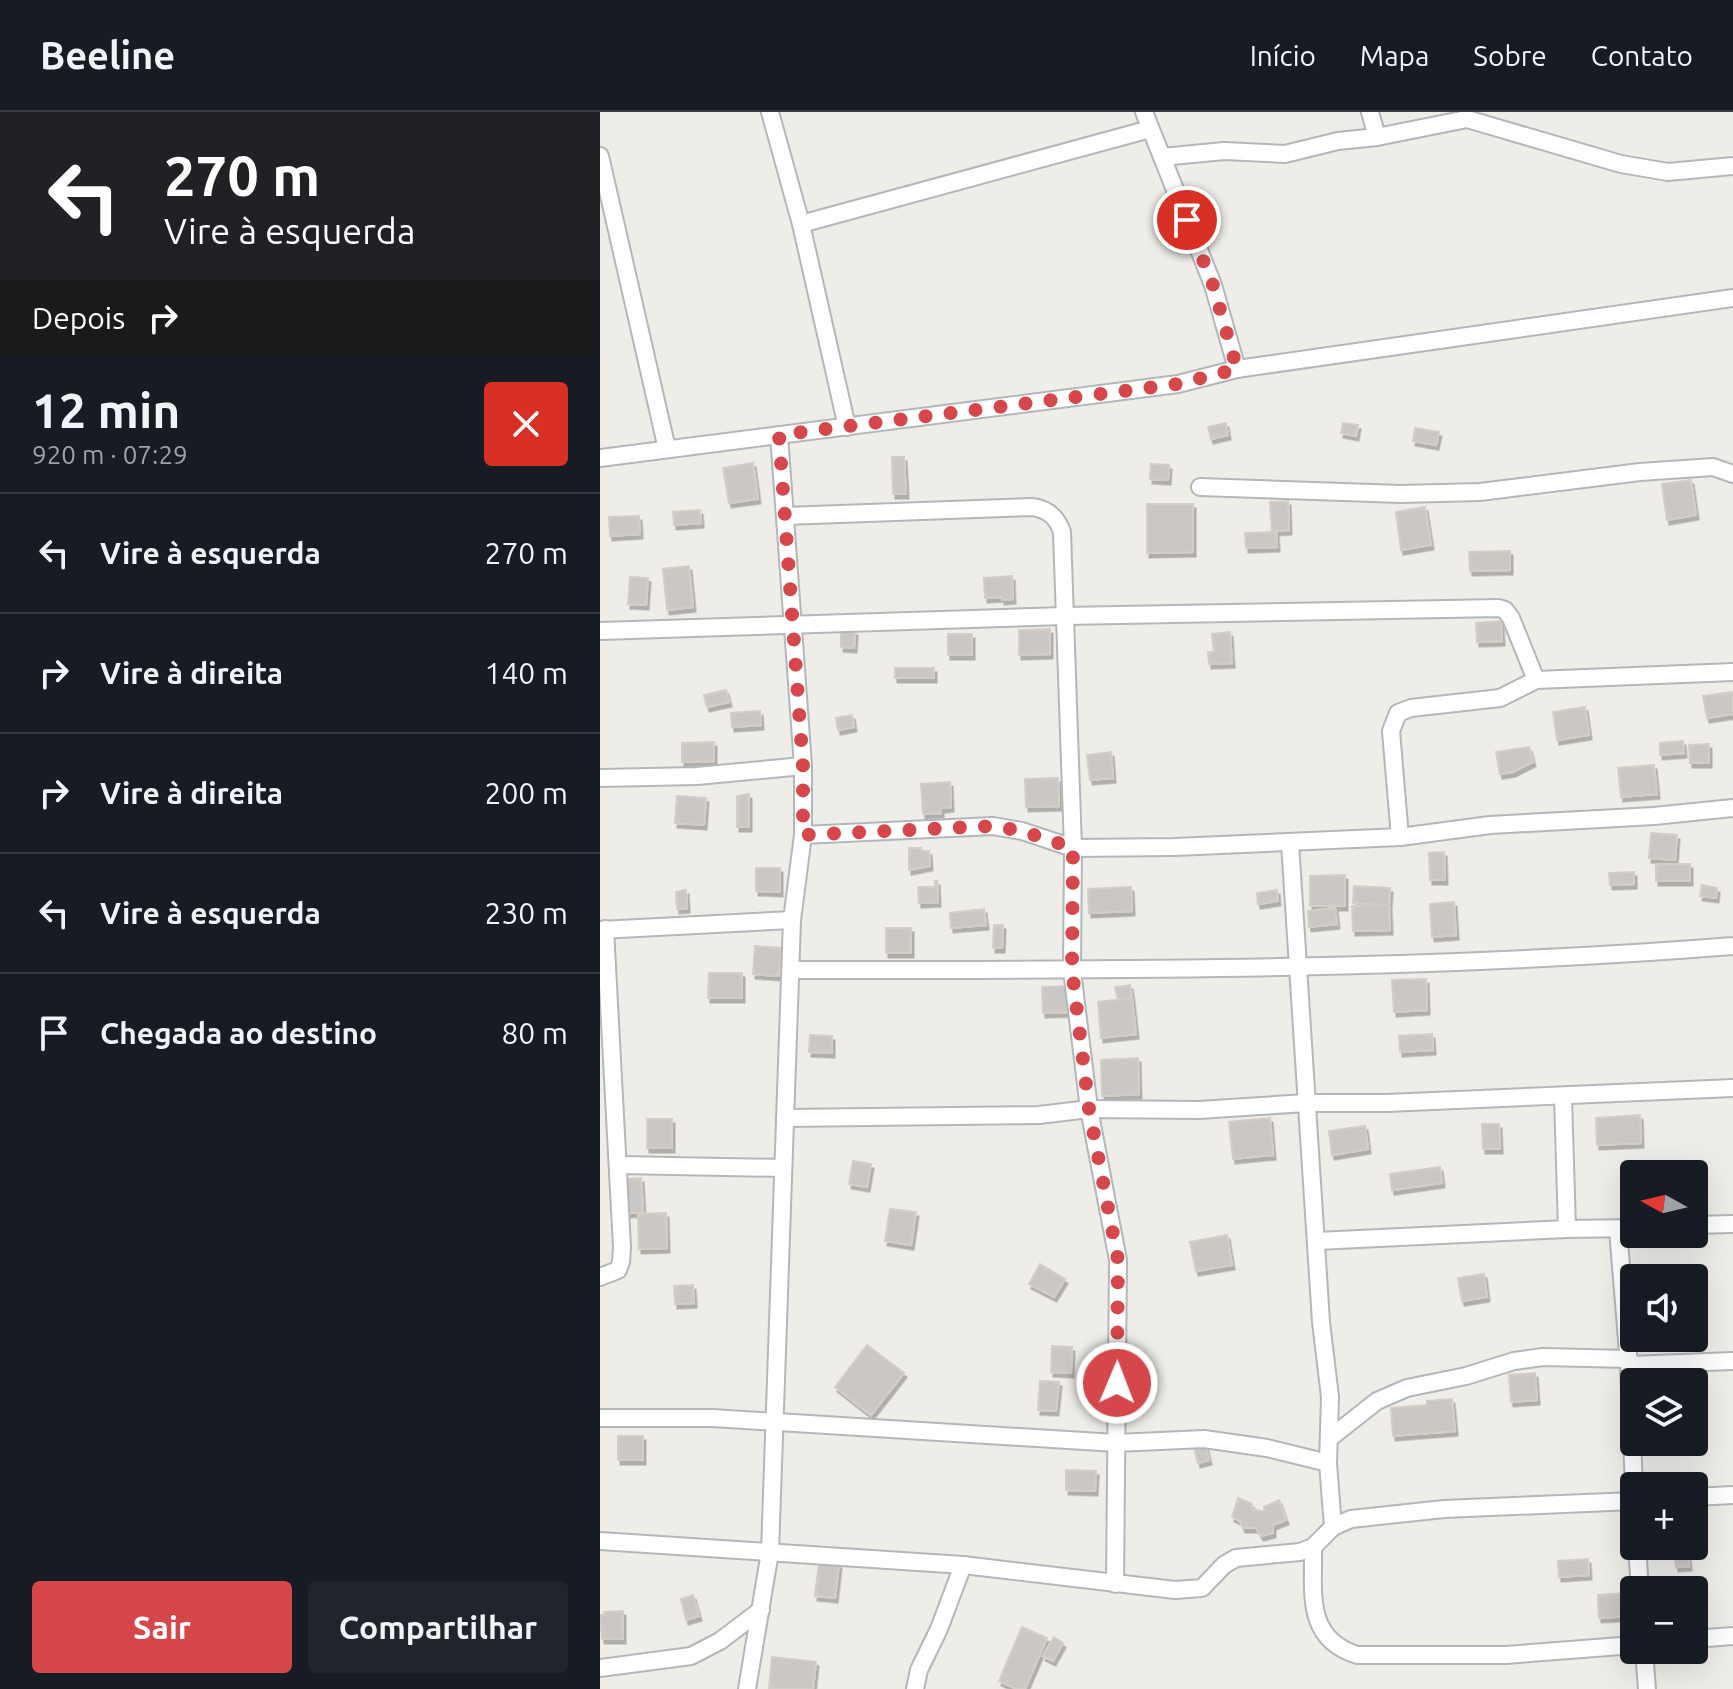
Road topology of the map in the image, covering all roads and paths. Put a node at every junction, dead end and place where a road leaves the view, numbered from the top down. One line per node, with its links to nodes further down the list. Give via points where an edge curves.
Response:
1 (770, 112): 10 (street)
2 (1144, 112): 5 (street)
3 (1370, 112): 6 (street)
4 (1468, 116): 6 (street); 9 (street, via 1644,168 1668,172)
5 (1150, 129): 8 (street); 10 (street)
6 (1377, 137): 8 (street, via 1285,154 1224,151)
7 (600, 156): 15 (street)
8 (1162, 157): 12 (street, via 1213,285)
9 (1733, 166)
10 (801, 224): 13 (street)
11 (1733, 298): 12 (street)
12 (1237, 369): 13 (street, via 1178,384)
13 (847, 427): 14 (street)
14 (779, 435): 15 (street); 19 (street)
15 (667, 449): 16 (street)
16 (600, 458)
17 (1733, 474): 18 (street, via 1713,467 1480,492 1401,494)
18 (1200, 487)
19 (785, 516): 20 (street, via 1040,508 1054,517 1062,532); 21 (street)
20 (1064, 616): 21 (street); 24 (street, via 1499,608 1511,618); 31 (street)
21 (793, 624): 22 (street); 25 (street)
22 (600, 631)
23 (1733, 672): 24 (street)
24 (1536, 680): 29 (street, via 1500,698 1398,713 1391,731)
25 (803, 766): 26 (street); 28 (street)
26 (600, 778)
27 (1733, 808): 29 (street, via 1490,825)
28 (803, 835): 31 (street, via 993,826); 32 (street)
29 (1400, 837): 30 (street)
30 (1290, 843): 31 (street); 35 (street)
31 (1073, 848): 37 (street)
32 (792, 920): 33 (street); 36 (street)
33 (603, 930): 43 (street)
34 (1733, 946): 35 (street)
35 (1296, 966): 37 (street); 40 (street)
36 (791, 970): 37 (street); 42 (street)
37 (1072, 970): 41 (street)
38 (1733, 1088): 39 (street)
39 (1563, 1097): 40 (street); 47 (street)
40 (1306, 1103): 41 (street, via 1199,1110); 49 (street)
41 (1089, 1109): 42 (street, via 1039,1115); 57 (street, via 1118,1260)
42 (785, 1118): 44 (street)
43 (619, 1165): 44 (street); 51 (street, via 621,1262 618,1270)
44 (783, 1168): 55 (street)
45 (1733, 1224): 46 (street)
46 (1708, 1225)
47 (1567, 1229): 48 (street); 49 (street)
48 (1620, 1229)
49 (1317, 1241): 56 (street)
50 (1626, 1248): 53 (street)
51 (600, 1277)
52 (1733, 1361): 53 (street)
53 (1629, 1362): 56 (street, via 1529,1359 1407,1388 1377,1401); 59 (street)
54 (600, 1418): 55 (street)
55 (776, 1422): 57 (street); 66 (street)
56 (1330, 1438): 58 (street)
57 (1116, 1443): 58 (street, via 1204,1439); 68 (street)
58 (1328, 1463): 63 (street)
59 (1633, 1472)
60 (1733, 1495): 61 (street)
61 (1708, 1496)
62 (1620, 1502): 63 (street, via 1444,1509 1351,1519)
63 (1333, 1527): 65 (street)
64 (600, 1541): 66 (street)
65 (1313, 1547): 68 (street, via 1236,1558 1202,1588); 72 (street, via 1320,1629 1357,1655 1506,1655)
66 (770, 1552): 67 (street); 69 (street)
67 (963, 1565): 68 (street); 76 (street)
68 (1115, 1584)
69 (761, 1610): 74 (street, via 691,1656); 75 (street)
70 (1733, 1636): 71 (street)
71 (1708, 1638)
72 (1620, 1646)
73 (1645, 1664): 77 (street)
74 (600, 1668)
75 (747, 1689)
76 (915, 1689)
77 (1647, 1689)

